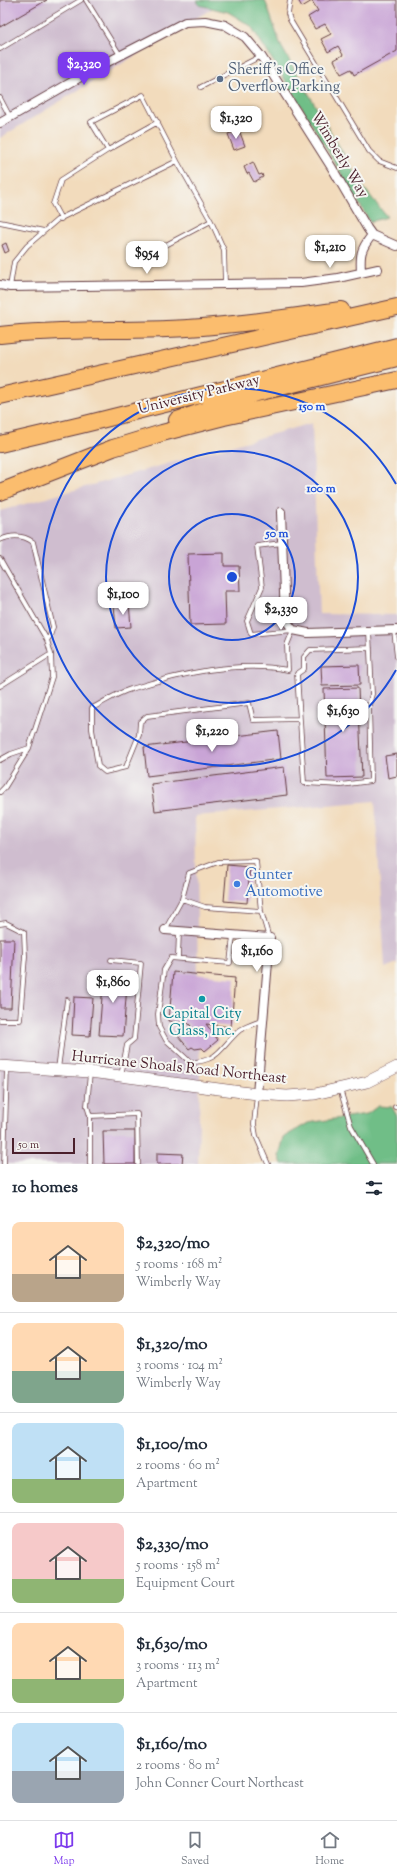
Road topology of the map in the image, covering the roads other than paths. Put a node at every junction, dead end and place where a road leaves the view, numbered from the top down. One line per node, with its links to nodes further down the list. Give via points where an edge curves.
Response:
1 (82, 0): 4 (lane)
2 (86, 0): 5 (lane)
3 (290, 0): 14 (lane, via 290,20 369,151 379,161)
4 (0, 49)
5 (120, 56): 6 (street, Wimberly Way, via 185,22 205,21 236,30); 9 (street, Wimberly Way)
6 (261, 56): 7 (lane); 19 (street, Wimberly Way)
7 (201, 87)
8 (0, 98): 9 (lane)
9 (10, 117): 11 (street, Wimberly Way)
10 (158, 122): 12 (lane); 12 (lane, via 143,95 91,122); 13 (lane)
11 (0, 123)
12 (108, 150): 15 (lane, via 61,180 53,204)
13 (177, 161): 15 (lane); 16 (lane)
14 (397, 168)
15 (61, 218): 18 (lane)
16 (211, 221): 20 (lane); 24 (lane, via 224,250)
17 (0, 222): 18 (lane)
18 (44, 231): 26 (lane, via 14,262)
19 (372, 235): 21 (street); 23 (street, via 360,254)
20 (164, 246)
21 (397, 246)
22 (378, 269): 23 (street)
23 (360, 273): 24 (street, via 301,283)
24 (225, 284): 26 (street)
25 (0, 285): 26 (street)
26 (10, 287)
27 (397, 301): 29 (highway, via 212,326 57,330)
28 (397, 307): 33 (highway)
29 (0, 335)
30 (397, 346): 34 (highway, University Parkway)
31 (397, 358): 35 (highway, via 236,400 163,425)
32 (397, 380): 35 (highway, via 224,417)
33 (0, 396)
34 (0, 444)
35 (113, 448): 36 (highway)
36 (0, 492)
37 (281, 512): 39 (street)
38 (0, 540): 44 (lane, via 6,537 20,537 33,542 53,627)
39 (282, 543): 41 (street, via 285,619); 41 (lane, via 257,546 262,588 247,621 251,634)
40 (0, 559): 44 (lane)
41 (293, 630): 43 (street, via 308,633); 48 (lane, via 287,645)
42 (396, 630): 43 (street); 47 (lane)
43 (369, 631): 45 (lane)
44 (46, 640): 46 (lane)
45 (370, 648): 49 (lane, via 310,650 304,657 304,669); 51 (lane, via 371,781 341,785 304,783)
46 (51, 654): 50 (lane); 52 (lane, via 52,677)
47 (397, 657)
48 (288, 670): 49 (lane); 51 (lane, via 270,666 211,669 129,690 92,708 92,729 98,766 104,772 126,767 139,735 140,722 147,716 249,703 253,720)
49 (297, 674): 51 (lane)
50 (0, 686)
51 (299, 719)
52 (29, 748): 53 (lane); 54 (lane)
53 (0, 760)
54 (0, 792)
55 (182, 899): 56 (lane, via 205,906); 56 (lane, via 190,873 218,862 256,861); 58 (lane)
56 (261, 911): 61 (lane)
57 (0, 924): 65 (lane, via 6,923 24,932 26,956 20,1020)
58 (165, 930): 59 (street)
59 (179, 932): 60 (street); 62 (lane)
60 (233, 936): 61 (street); 62 (lane, via 230,963)
61 (270, 938): 66 (street)
62 (178, 957): 66 (lane, via 171,958 164,970 158,1014 166,1040 190,1062 203,1062 221,1052 241,1030)
63 (112, 960): 71 (lane, via 141,962 134,1039 126,1045)
64 (67, 1000): 69 (lane)
65 (0, 1020)
66 (264, 1020): 73 (street)
67 (4, 1067): 69 (street, Hurricane Shoals Road Northeast); 75 (lane)
68 (397, 1067): 72 (street, Hurricane Shoals Road Northeast, via 367,1082)
69 (58, 1070): 70 (street, Hurricane Shoals Road Northeast)
70 (90, 1072): 71 (street, Hurricane Shoals Road Northeast); 74 (lane, via 87,1106)
71 (121, 1076): 73 (street, Hurricane Shoals Road Northeast)
72 (340, 1089): 73 (street, Hurricane Shoals Road Northeast, via 287,1096); 79 (lane, via 351,1126)
73 (257, 1094): 78 (lane, via 254,1124 256,1136)
74 (90, 1116): 76 (lane); 77 (lane, via 138,1114)
75 (4, 1164)
76 (90, 1164)
77 (138, 1164)
78 (268, 1164)
79 (373, 1164)

